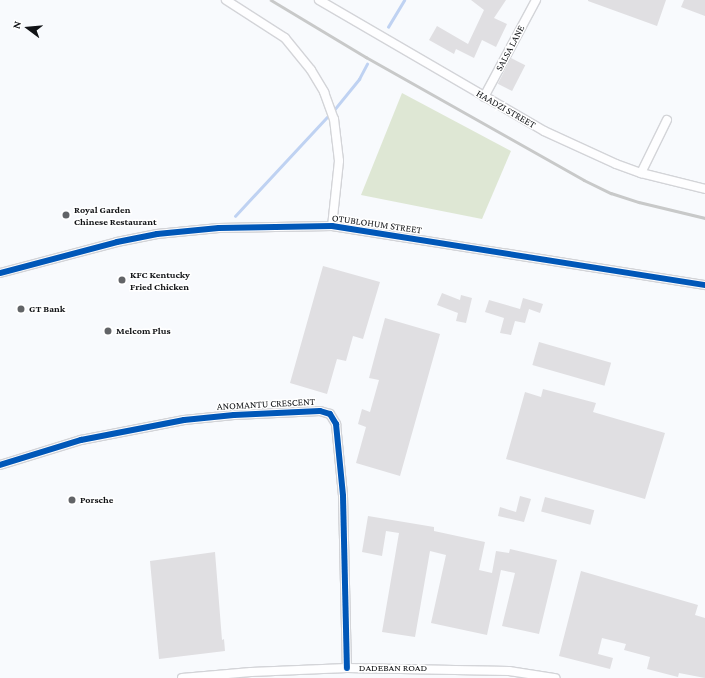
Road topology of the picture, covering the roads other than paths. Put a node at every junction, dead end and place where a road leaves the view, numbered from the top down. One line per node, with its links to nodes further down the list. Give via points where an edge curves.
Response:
1 (226, 0): 8 (street, via 285,38 311,70 324,92 336,125 339,161)
2 (319, 0): 4 (street, HAADZI STREET)
3 (536, 0): 4 (street, SALSA LANE)
4 (484, 97): 6 (street, HAADZI STREET, via 544,131)
5 (667, 120): 6 (street)
6 (641, 173): 7 (street, HAADZI STREET)
7 (705, 189)
8 (332, 226): 9 (street, OTUBLOHUM STREET, via 247,227 157,234); 10 (street, OTUBLOHUM STREET)
9 (0, 273)
10 (705, 285)
11 (0, 464): 12 (street, ANOMANTU CRESCENT, via 81,440 184,420 320,411 330,414 336,424 343,496)
12 (347, 668): 13 (street, DADEBAN ROAD); 14 (street, DADEBAN ROAD, via 510,671)
13 (182, 678)
14 (555, 678)

